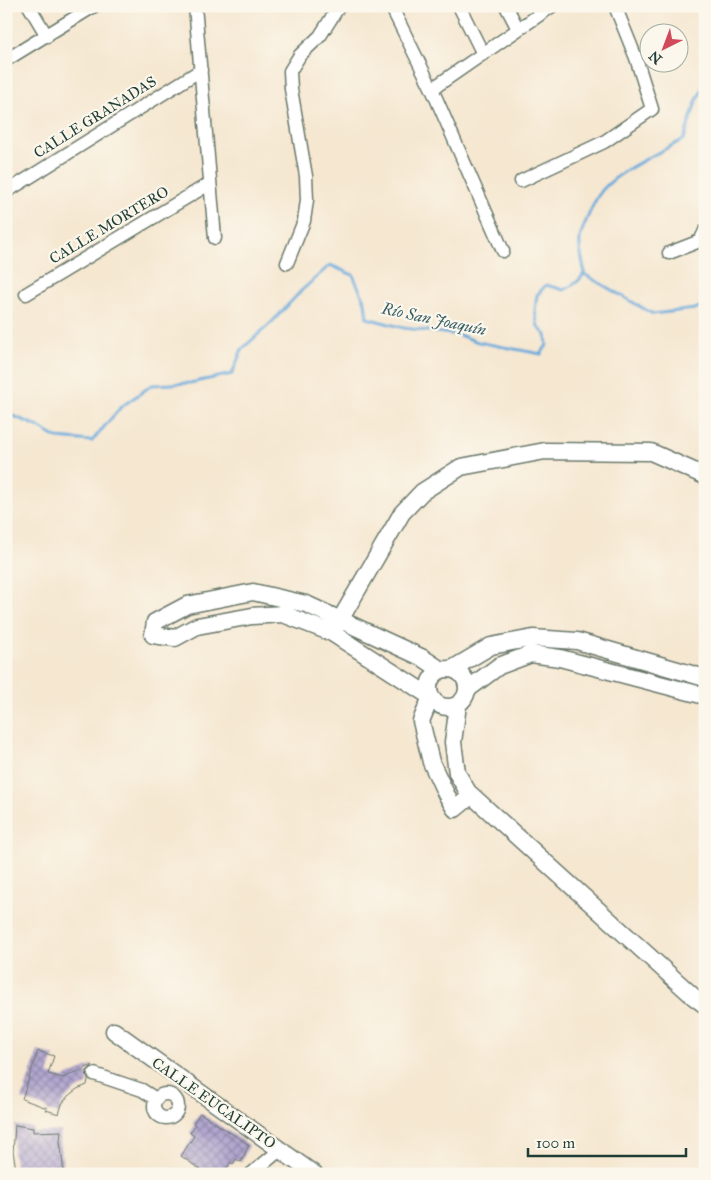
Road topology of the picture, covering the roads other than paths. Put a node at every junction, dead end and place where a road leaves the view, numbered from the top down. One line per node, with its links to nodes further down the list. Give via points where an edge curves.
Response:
1 (29, 6): 11 (street)
2 (94, 6): 11 (street)
3 (195, 6): 14 (street)
4 (339, 6): 23 (street, via 320,36 300,54 290,71 307,200 304,222)
5 (459, 6): 12 (street)
6 (506, 6): 10 (street)
7 (615, 6): 16 (street, via 652,109 604,142)
8 (549, 7): 10 (street)
9 (392, 8): 15 (street)
10 (518, 29): 12 (street)
11 (47, 36): 13 (street)
12 (483, 54): 15 (street)
13 (6, 60)
14 (201, 70): 17 (street); 18 (street, CALLE GRANADAS)
15 (432, 89): 21 (street)
16 (521, 181)
17 (209, 184): 20 (street); 24 (street, CALLE MORTERO)
18 (6, 192)
19 (705, 231): 22 (street, via 700,241)
20 (215, 238)
21 (503, 251)
22 (668, 253)
23 (287, 263)
24 (26, 294)
25 (705, 476): 26 (street, via 651,452 545,451 461,467 422,492 402,513)
26 (340, 618): 27 (street); 27 (street, via 306,604 253,592 187,604 155,622 154,635 174,638 197,626 283,614); 28 (street)
27 (332, 633): 32 (street)
28 (446, 669): 29 (street, via 491,646 533,638 577,641); 30 (street, via 462,674); 32 (street, via 431,678)
29 (705, 678)
30 (468, 689): 31 (street, via 499,666 531,654 560,658); 33 (street)
31 (705, 696)
32 (431, 697): 33 (street, via 446,708); 34 (street, via 421,721 432,762 455,809)
33 (458, 705): 34 (street, via 453,742 457,774)
34 (472, 796): 35 (street)
35 (705, 1005)
36 (114, 1031): 38 (street, CALLE EUCALIPTO)
37 (94, 1074): 39 (street, via 142,1090)
38 (196, 1090): 40 (street); 41 (street, CALLE EUCALIPTO)
39 (156, 1099): 40 (street, via 167,1094); 40 (street, via 154,1110 167,1118 177,1107)
40 (176, 1101)
41 (280, 1150): 42 (street); 43 (street, CALLE EUCALIPTO)
42 (251, 1174)
43 (314, 1174)

